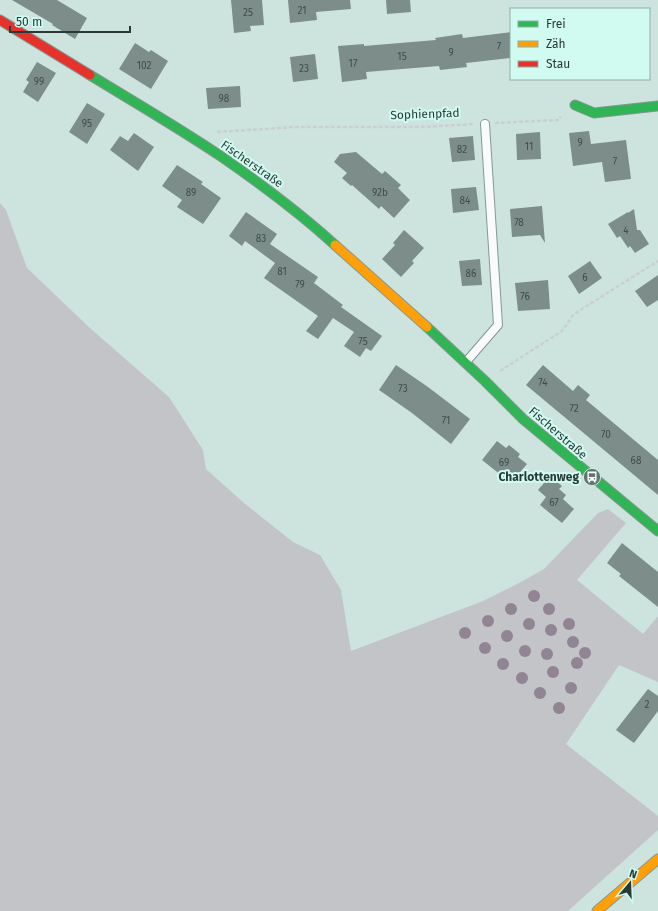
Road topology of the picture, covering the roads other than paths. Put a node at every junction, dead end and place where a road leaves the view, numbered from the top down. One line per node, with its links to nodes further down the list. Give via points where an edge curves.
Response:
1 (0, 20): 5 (street, Fischerstraße, via 185,133 261,184 331,240)
2 (575, 105): 3 (street, via 594,112)
3 (658, 106)
4 (485, 124): 5 (lane, via 498,326)
5 (466, 362): 6 (street, Fischerstraße, via 523,419)
6 (658, 531)
7 (658, 859): 8 (street)
8 (597, 911)

